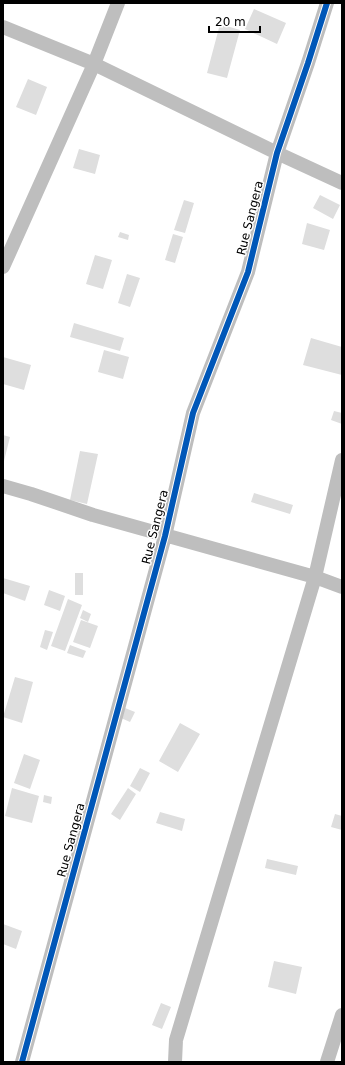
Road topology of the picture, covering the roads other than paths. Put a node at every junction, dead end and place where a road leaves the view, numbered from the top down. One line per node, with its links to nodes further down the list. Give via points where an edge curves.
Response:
1 (118, 3): 4 (street)
2 (327, 3): 5 (street, Rue Sangera)
3 (3, 28): 4 (street)
4 (94, 64): 5 (street); 7 (street)
5 (277, 153): 6 (street); 10 (street, Rue Sangera, via 248,272 193,413)
6 (342, 183)
7 (3, 267)
8 (342, 460): 11 (street)
9 (3, 486): 10 (street)
10 (165, 536): 11 (street); 14 (street, Rue Sangera)
11 (315, 577): 12 (street); 15 (street, via 176,1040)
12 (342, 587)
13 (342, 1015): 16 (street)
14 (22, 1062)
15 (175, 1062)
16 (328, 1062)

